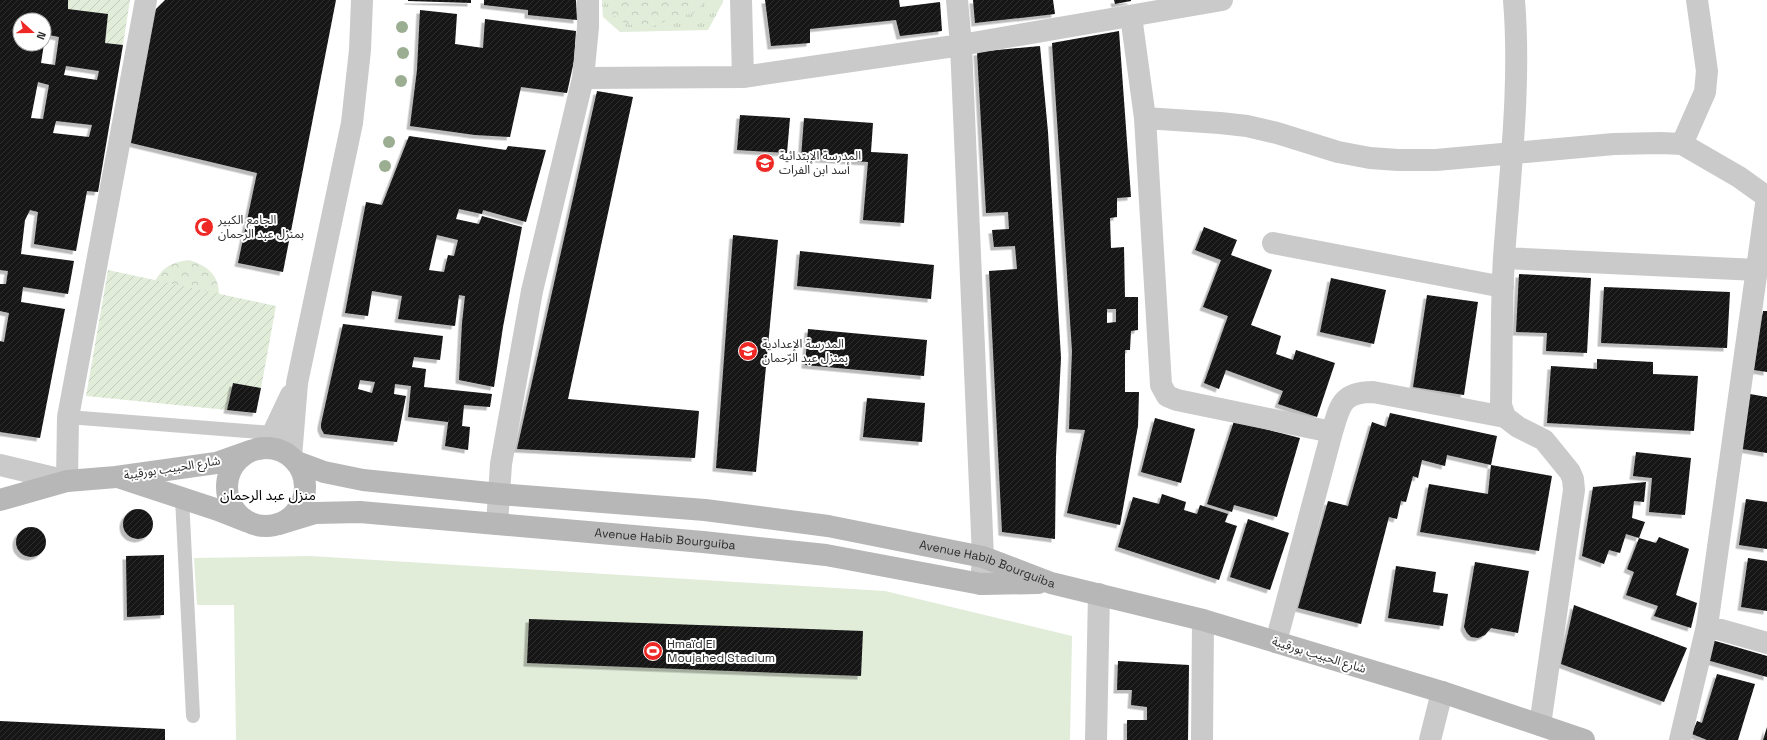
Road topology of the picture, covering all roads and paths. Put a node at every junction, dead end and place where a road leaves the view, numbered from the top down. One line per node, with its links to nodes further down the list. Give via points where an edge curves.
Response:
1 (146, 0): 22 (street)
2 (362, 0): 21 (street, via 360,50 352,123)
3 (588, 0): 12 (street)
4 (741, 0): 11 (street)
5 (957, 0): 10 (street)
6 (1222, 0): 9 (street)
7 (1514, 0): 15 (street, via 1517,37)
8 (1697, 0): 14 (street, via 1707,71 1705,92)
9 (1131, 16): 10 (street); 13 (street)
10 (961, 45): 11 (street); 36 (street)
11 (744, 77): 12 (street)
12 (583, 78): 30 (street, via 532,291 501,464)
13 (1145, 118): 15 (street, via 1247,126 1338,152 1370,158 1436,160); 24 (street, via 1160,378 1167,396)
14 (1682, 144): 15 (street, via 1614,144); 16 (street, via 1739,177)
15 (1512, 153): 18 (street)
16 (1767, 197): 19 (street)
17 (1273, 243): 20 (street)
18 (1504, 258): 19 (street); 20 (street)
19 (1757, 270): 41 (street)
20 (1503, 287): 23 (street, via 1501,405)
21 (297, 383): 25 (street); 26 (street)
22 (68, 416): 25 (lane); 29 (street)
23 (1505, 417): 24 (street, via 1373,392 1358,392 1349,396 1340,405); 46 (street, via 1518,427 1544,440 1573,479 1574,490)
24 (1332, 432): 42 (street)
25 (260, 444): 26 (street, via 281,451); 28 (street, شارع الحبيب بورقيبة, via 216,463); 33 (street, via 240,458 232,468 228,481 228,494 232,506 240,516)
26 (294, 460): 30 (street, Avenue Habib Bourguiba, via 324,472 363,480); 34 (street, via 302,473 305,485 304,498 290,518)
27 (0, 464): 29 (street)
28 (116, 477): 29 (street); 31 (street, شارع الحبيب بورقيبة)
29 (67, 481): 32 (street)
30 (499, 494): 35 (street); 36 (street, Avenue Habib Bourguiba, via 704,510 828,526)
31 (182, 498): 33 (street, شارع الحبيب بورقيبة); 45 (lane)
32 (0, 500)
33 (251, 523): 34 (street, via 270,526)
34 (279, 524): 35 (street, Avenue Habib Bourguiba, via 315,513 336,512)
35 (497, 524): 38 (street, Avenue Habib Bourguiba, via 826,555)
36 (983, 557): 37 (street, Avenue Habib Bourguiba); 38 (street)
37 (1051, 583): 38 (street, Avenue Habib Bourguiba); 39 (street, شارع الحبيب بورقيبة)
38 (981, 584)
39 (1099, 594): 40 (street, شارع الحبيب بورقيبة); 47 (street)
40 (1203, 620): 42 (street, شارع الحبيب بورقيبة); 48 (street)
41 (1707, 626): 43 (street); 51 (street)
42 (1276, 642): 44 (street, شارع الحبيب بورقيبة)
43 (1767, 643)
44 (1442, 692): 46 (street, شارع الحبيب بورقيبة); 49 (street)
45 (193, 716)
46 (1540, 724): 50 (street, شارع الحبيب بورقيبة)
47 (1096, 740)
48 (1202, 740)
49 (1430, 740)
50 (1584, 740)
51 (1680, 740)

